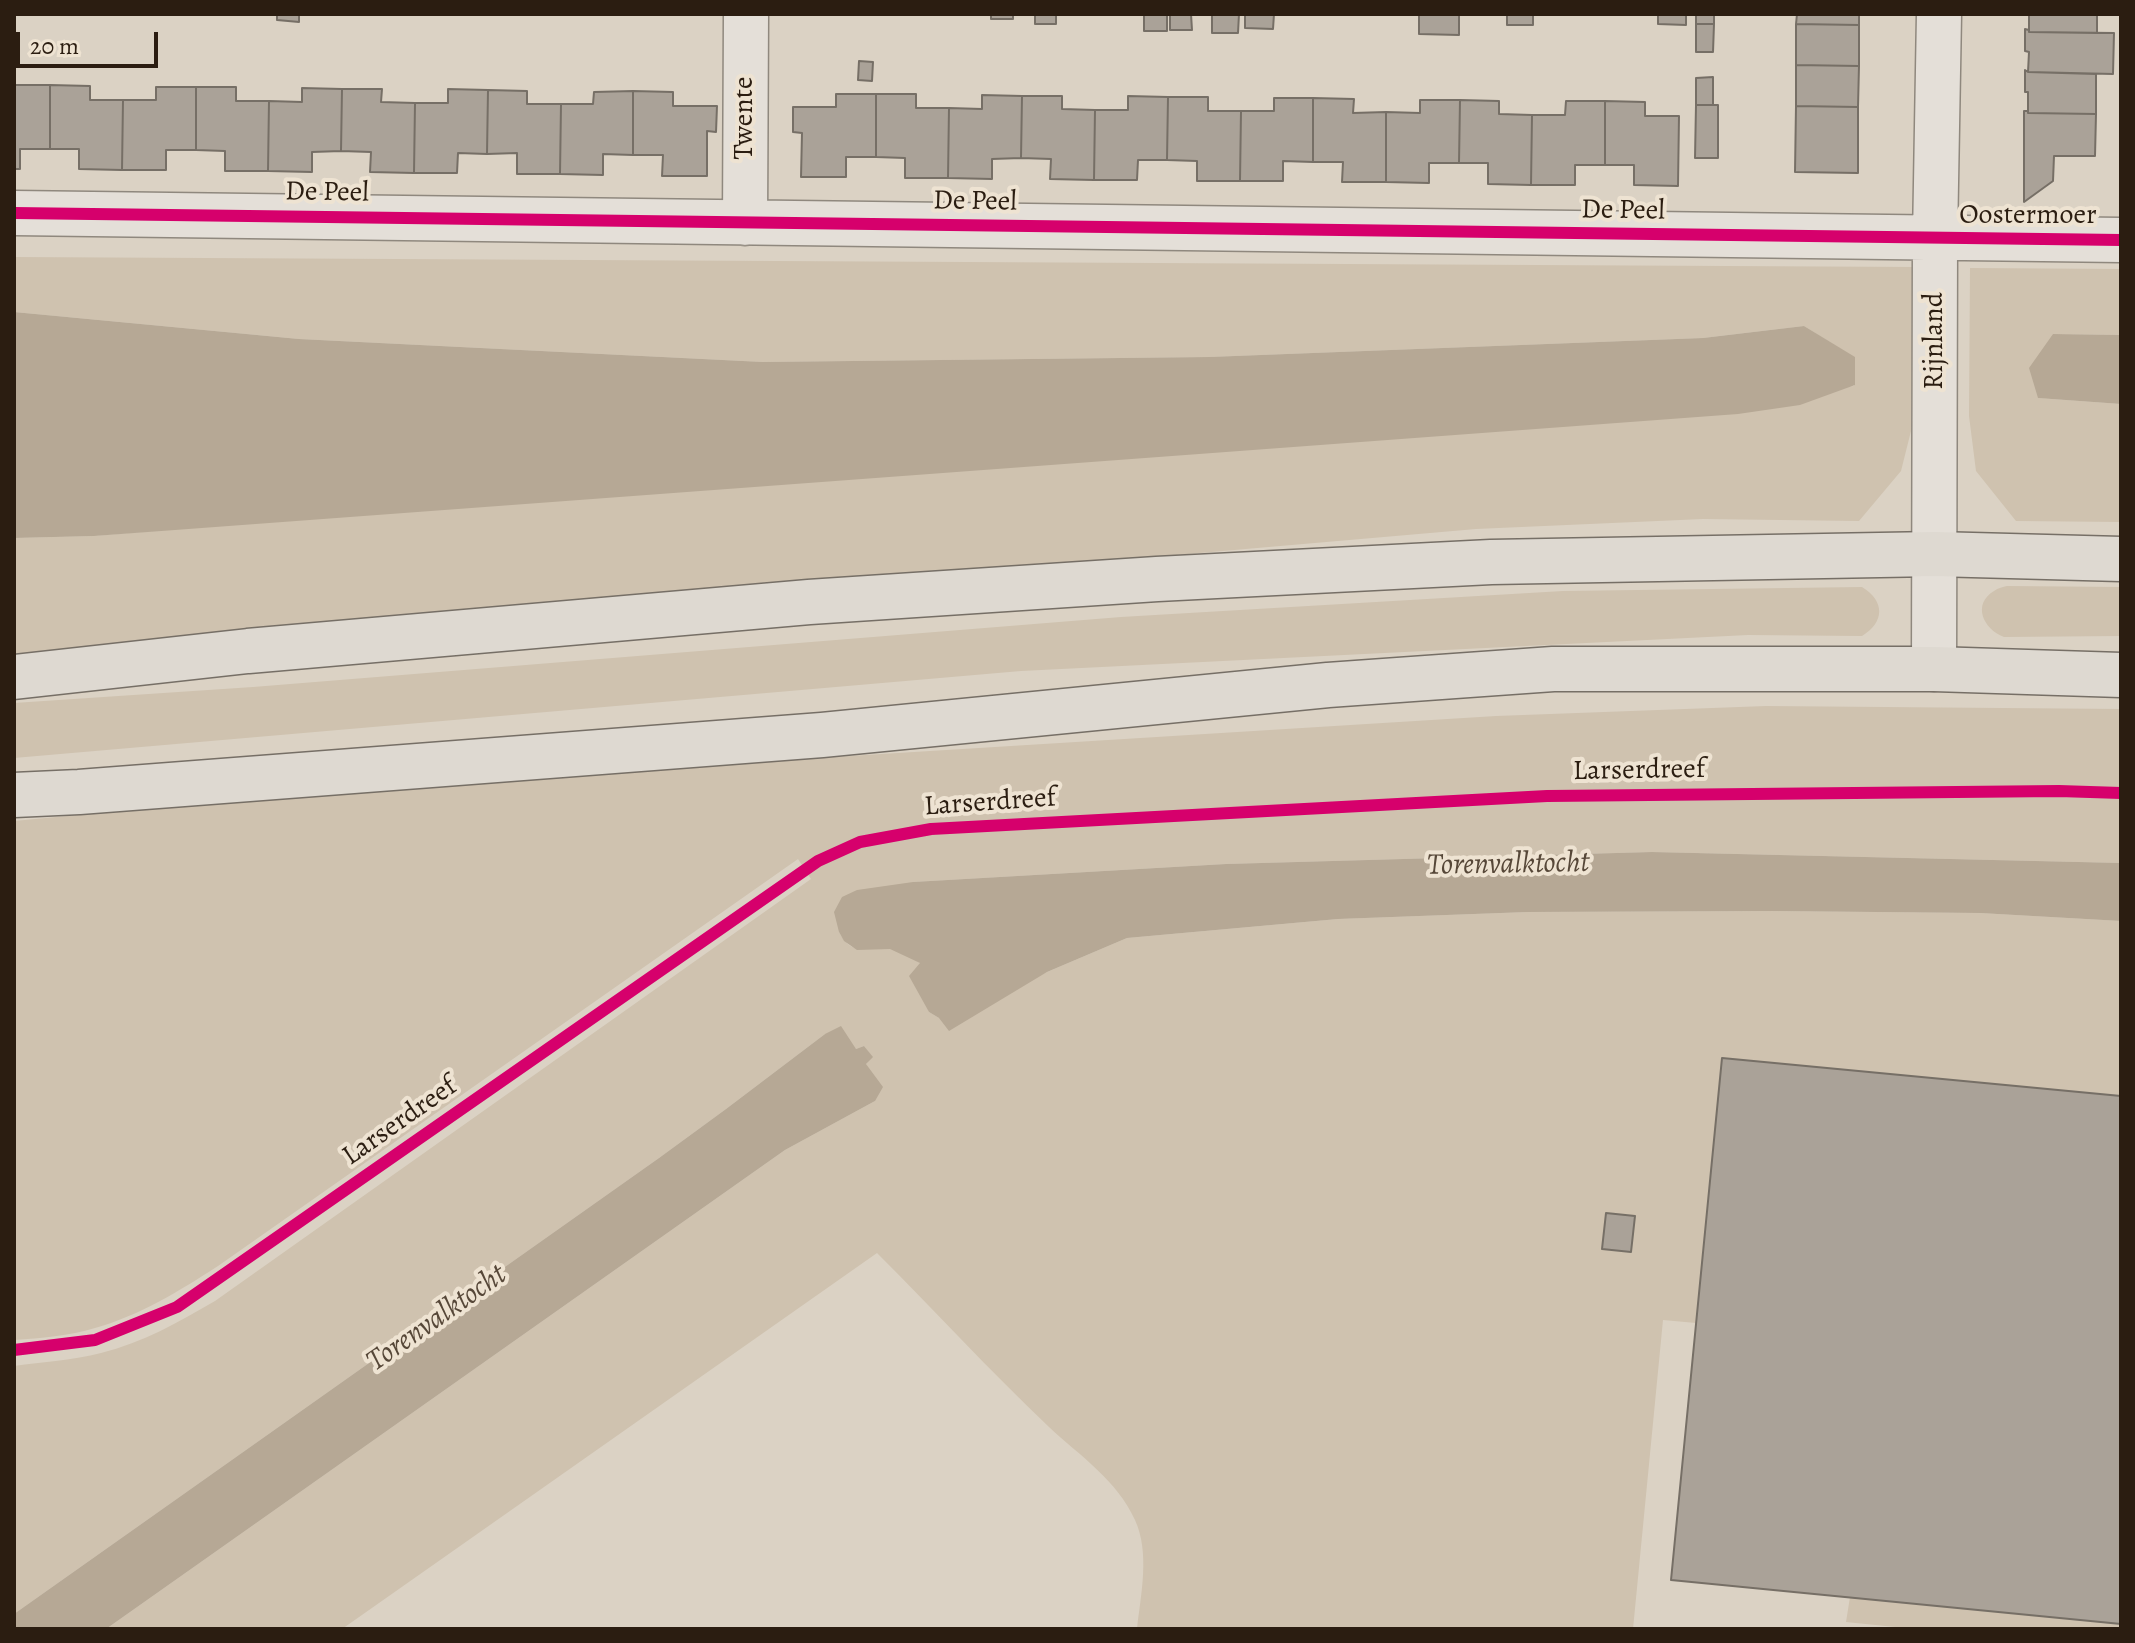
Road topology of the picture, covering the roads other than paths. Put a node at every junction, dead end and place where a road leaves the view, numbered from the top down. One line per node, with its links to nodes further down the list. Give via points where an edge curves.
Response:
1 (746, 14): 4 (street, Twente)
2 (1939, 14): 5 (street, Rijnland)
3 (14, 213): 4 (street, De Peel)
4 (745, 223): 5 (street, De Peel)
5 (1935, 239): 6 (street, Oostermoer); 7 (street, Rijnland)
6 (2121, 240)
7 (1935, 554): 8 (main road); 9 (street, Rijnland); 11 (main road, via 1491,562 1157,579 793,604 248,651)
8 (2121, 559)
9 (1934, 669): 10 (main road); 12 (main road, via 1553,669 1328,685 807,736)
10 (2121, 675)
11 (14, 677)
12 (14, 795)

